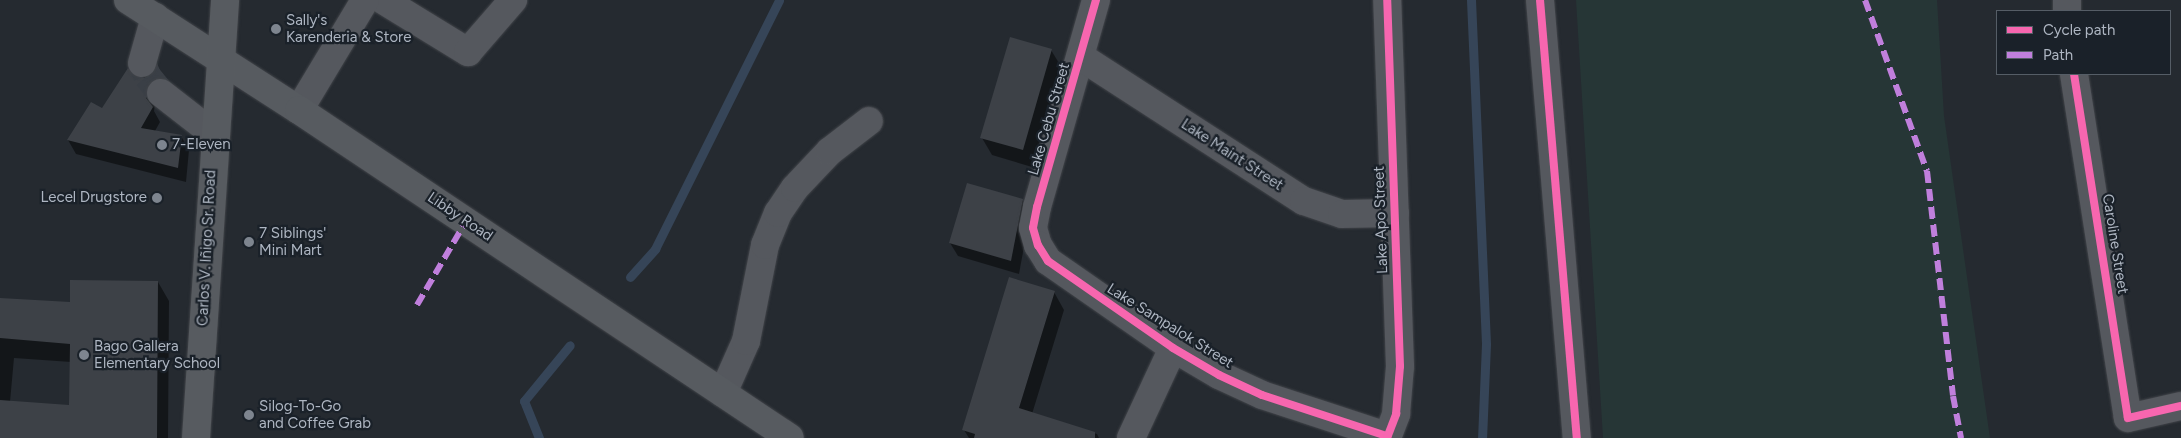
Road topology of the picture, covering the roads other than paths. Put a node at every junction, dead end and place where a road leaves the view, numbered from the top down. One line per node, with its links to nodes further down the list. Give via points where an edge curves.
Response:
1 (128, 0): 9 (main road, Libby Road)
2 (225, 0): 10 (main road, Carlos V. Iñigo Sr. Road)
3 (366, 0): 15 (street)
4 (383, 0): 5 (street, via 468,52)
5 (513, 0)
6 (1096, 0): 11 (street, Lake Cebu Street)
7 (1387, 0): 18 (street, Lake Apo Street)
8 (1540, 0): 27 (street)
9 (155, 17): 10 (main road, Libby Road); 12 (street)
10 (220, 58): 15 (main road, Libby Road); 17 (main road, Carlos V. Iñigo Sr. Road)
11 (1081, 58): 18 (street, Lake Maint Street, via 1304,201 1342,214); 19 (street, Lake Cebu Street, via 1037,207 1033,228)
12 (142, 63)
13 (2074, 75): 22 (street, Caroline Street, via 2128,418)
14 (161, 93): 17 (street)
15 (300, 110): 21 (main road, Libby Road)
16 (869, 121): 21 (street, via 830,151 795,188 778,213 765,245 746,341)
17 (215, 135): 24 (main road, Carlos V. Iñigo Sr. Road)
18 (1395, 213): 23 (street, Lake Apo Street, via 1400,391)
19 (1038, 245): 20 (street, Lake Sampalok Street, via 1048,261 1065,276)
20 (1173, 348): 23 (street, Lake Sampalok Street, via 1262,395); 26 (street)
21 (723, 393): 25 (main road, Libby Road)
22 (2181, 406)
23 (1387, 437)
24 (196, 438)
25 (790, 438)
26 (1131, 438)
27 (1577, 438)

